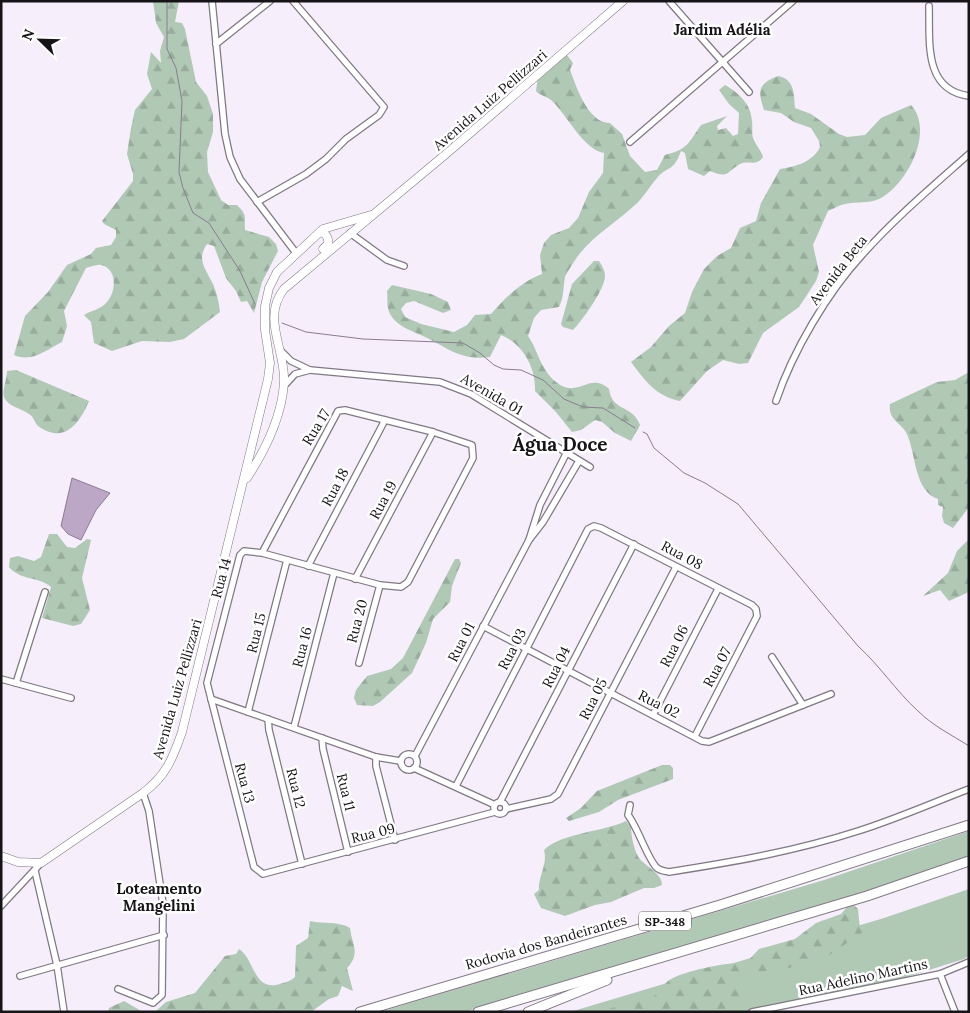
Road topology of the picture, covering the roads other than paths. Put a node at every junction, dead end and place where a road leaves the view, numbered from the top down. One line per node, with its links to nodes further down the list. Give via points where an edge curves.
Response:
1 (212, 1): 8 (street)
2 (270, 1): 8 (street)
3 (293, 1): 14 (street, via 384,107 379,115 306,174)
4 (623, 1): 15 (main road, Avenida Luiz Pellizzari)
5 (669, 1): 9 (street)
6 (793, 1): 9 (street)
7 (929, 6): 11 (street, via 931,65 943,85)
8 (216, 44): 14 (street, via 228,149 240,179)
9 (722, 62): 10 (street); 12 (street)
10 (749, 92)
11 (969, 96)
12 (630, 142)
13 (969, 154): 24 (street, Avenida Beta, via 862,254 823,308 782,382)
14 (257, 202): 18 (street)
15 (371, 215): 16 (main road, Avenida Luiz Pellizzari, via 330,226); 17 (main road, Avenida Luiz Pellizzari)
16 (320, 232): 18 (main road, Avenida Luiz Pellizzari); 19 (main road, via 326,234 329,242)
17 (350, 233): 19 (main road, Avenida Luiz Pellizzari); 20 (street, via 387,260)
18 (296, 253): 27 (main road, Avenida Luiz Pellizzari, via 274,277 265,306 270,368)
19 (319, 258): 21 (main road, Avenida Luiz Pellizzari, via 289,284 277,300 275,333)
20 (404, 266)
21 (280, 350): 22 (street, Avenida 01); 23 (main road, Avenida Luiz Pellizzari)
22 (310, 370): 23 (street, via 295,374); 29 (street, Avenida 01, via 418,379 455,386)
23 (284, 386): 28 (main road, Avenida Luiz Pellizzari)
24 (776, 402)
25 (385, 420): 26 (street, Rua 17); 42 (street, Rua 17, via 338,411); 44 (street, Rua 18)
26 (433, 432): 47 (street, Rua 19); 48 (street, Rua 17, via 468,443 474,448 473,458 404,586)
27 (254, 433): 28 (main road, via 259,439); 32 (main road, Avenida Luiz Pellizzari)
28 (269, 440): 32 (main road, Avenida Luiz Pellizzari)
29 (566, 454): 30 (street, Avenida 01); 33 (street)
30 (579, 461): 31 (street, Avenida 01); 34 (street)
31 (590, 467)
32 (245, 480): 76 (main road, Avenida Luiz Pellizzari, via 174,757 162,777)
33 (550, 485): 34 (street, via 554,490); 35 (street)
34 (562, 491): 36 (street)
35 (540, 504): 36 (street); 37 (street)
36 (551, 509): 38 (street)
37 (534, 518): 38 (street); 40 (street)
38 (544, 522): 40 (street)
39 (594, 526): 41 (street, Rua 08); 53 (street, Rua 03, via 588,529)
40 (528, 540): 52 (street, Rua 01)
41 (634, 544): 45 (street, Rua 08); 56 (street, Rua 04)
42 (262, 553): 43 (street); 62 (street, Rua 14, via 244,551 240,555 207,683)
43 (287, 560): 44 (street); 64 (street, Rua 15)
44 (308, 566): 46 (street)
45 (676, 567): 49 (street, Rua 08); 59 (street, Rua 05)
46 (334, 573): 47 (street); 67 (street, Rua 16)
47 (355, 579): 48 (street)
48 (380, 585): 55 (street, Rua 20)
49 (718, 588): 51 (street, Rua 08); 65 (street, Rua 06)
50 (45, 592): 58 (street)
51 (756, 609): 68 (street, Rua 07, via 757,616)
52 (483, 626): 53 (street, Rua 02); 70 (street, Rua 01)
53 (526, 649): 56 (street, Rua 02); 74 (street, Rua 03)
54 (772, 657): 63 (street)
55 (359, 662)
56 (568, 672): 59 (street, Rua 02); 78 (street, Rua 04)
57 (1, 679): 58 (street)
58 (16, 683): 61 (street)
59 (610, 694): 65 (street, Rua 02); 79 (street, Rua 05, via 558,794 551,800)
60 (831, 694): 63 (street, Rua 02)
61 (71, 698)
62 (210, 700): 64 (street); 88 (street, Rua 13)
63 (803, 705): 68 (street, Rua 02, via 708,742)
64 (248, 712): 66 (street)
65 (653, 715): 68 (street, Rua 02)
66 (268, 719): 67 (street); 86 (street, Rua 12)
67 (294, 727): 69 (street)
68 (695, 736)
69 (322, 738): 71 (street); 82 (street, Rua 11)
70 (415, 756): 72 (street, via 406,754); 73 (street)
71 (376, 757): 72 (street); 81 (street)
72 (400, 761): 73 (street, via 405,769)
73 (414, 768): 74 (street)
74 (456, 786): 78 (street)
75 (969, 789): 77 (street, via 860,830 809,845 766,856 669,872 654,864 628,815)
76 (143, 793): 85 (main road, Avenida Luiz Pellizzari); 90 (street, via 161,885)
77 (630, 805)
78 (497, 806): 79 (street); 79 (street, Rua 05, via 501,814); 81 (street, Rua 09)
79 (506, 808)
80 (969, 825): 101 (highway, Rodovia dos Bandeirantes / SP-348, via 720,905)
81 (394, 840): 82 (street, Rua 09)
82 (348, 852): 86 (street, Rua 09)
83 (1, 856): 85 (main road, via 18,862)
84 (969, 861): 91 (highway, SP-348, via 867,896)
85 (41, 863): 87 (street)
86 (302, 864): 88 (street, Rua 09, via 263,874)
87 (35, 871): 89 (street); 93 (street)
88 (257, 871)
89 (1, 906)
90 (164, 935): 93 (street); 98 (street, via 162,995 158,1000 148,1002)
91 (656, 960): 102 (highway, SP-348); 103 (highway)
92 (969, 962): 94 (street, Rua Adelino Martins)
93 (57, 965): 97 (street); 100 (street)
94 (961, 966): 95 (street, Rua Adelino Martins); 96 (street, Rua Adelino Martins)
95 (969, 967)
96 (940, 974): 99 (street, Rua Adelino Martins); 105 (street)
97 (20, 976)
98 (118, 988)
99 (768, 1010): 104 (street, Rua Adelino Martins)
100 (64, 1012)
101 (360, 1012)
102 (478, 1012)
103 (528, 1012)
104 (752, 1012)
105 (955, 1012)

